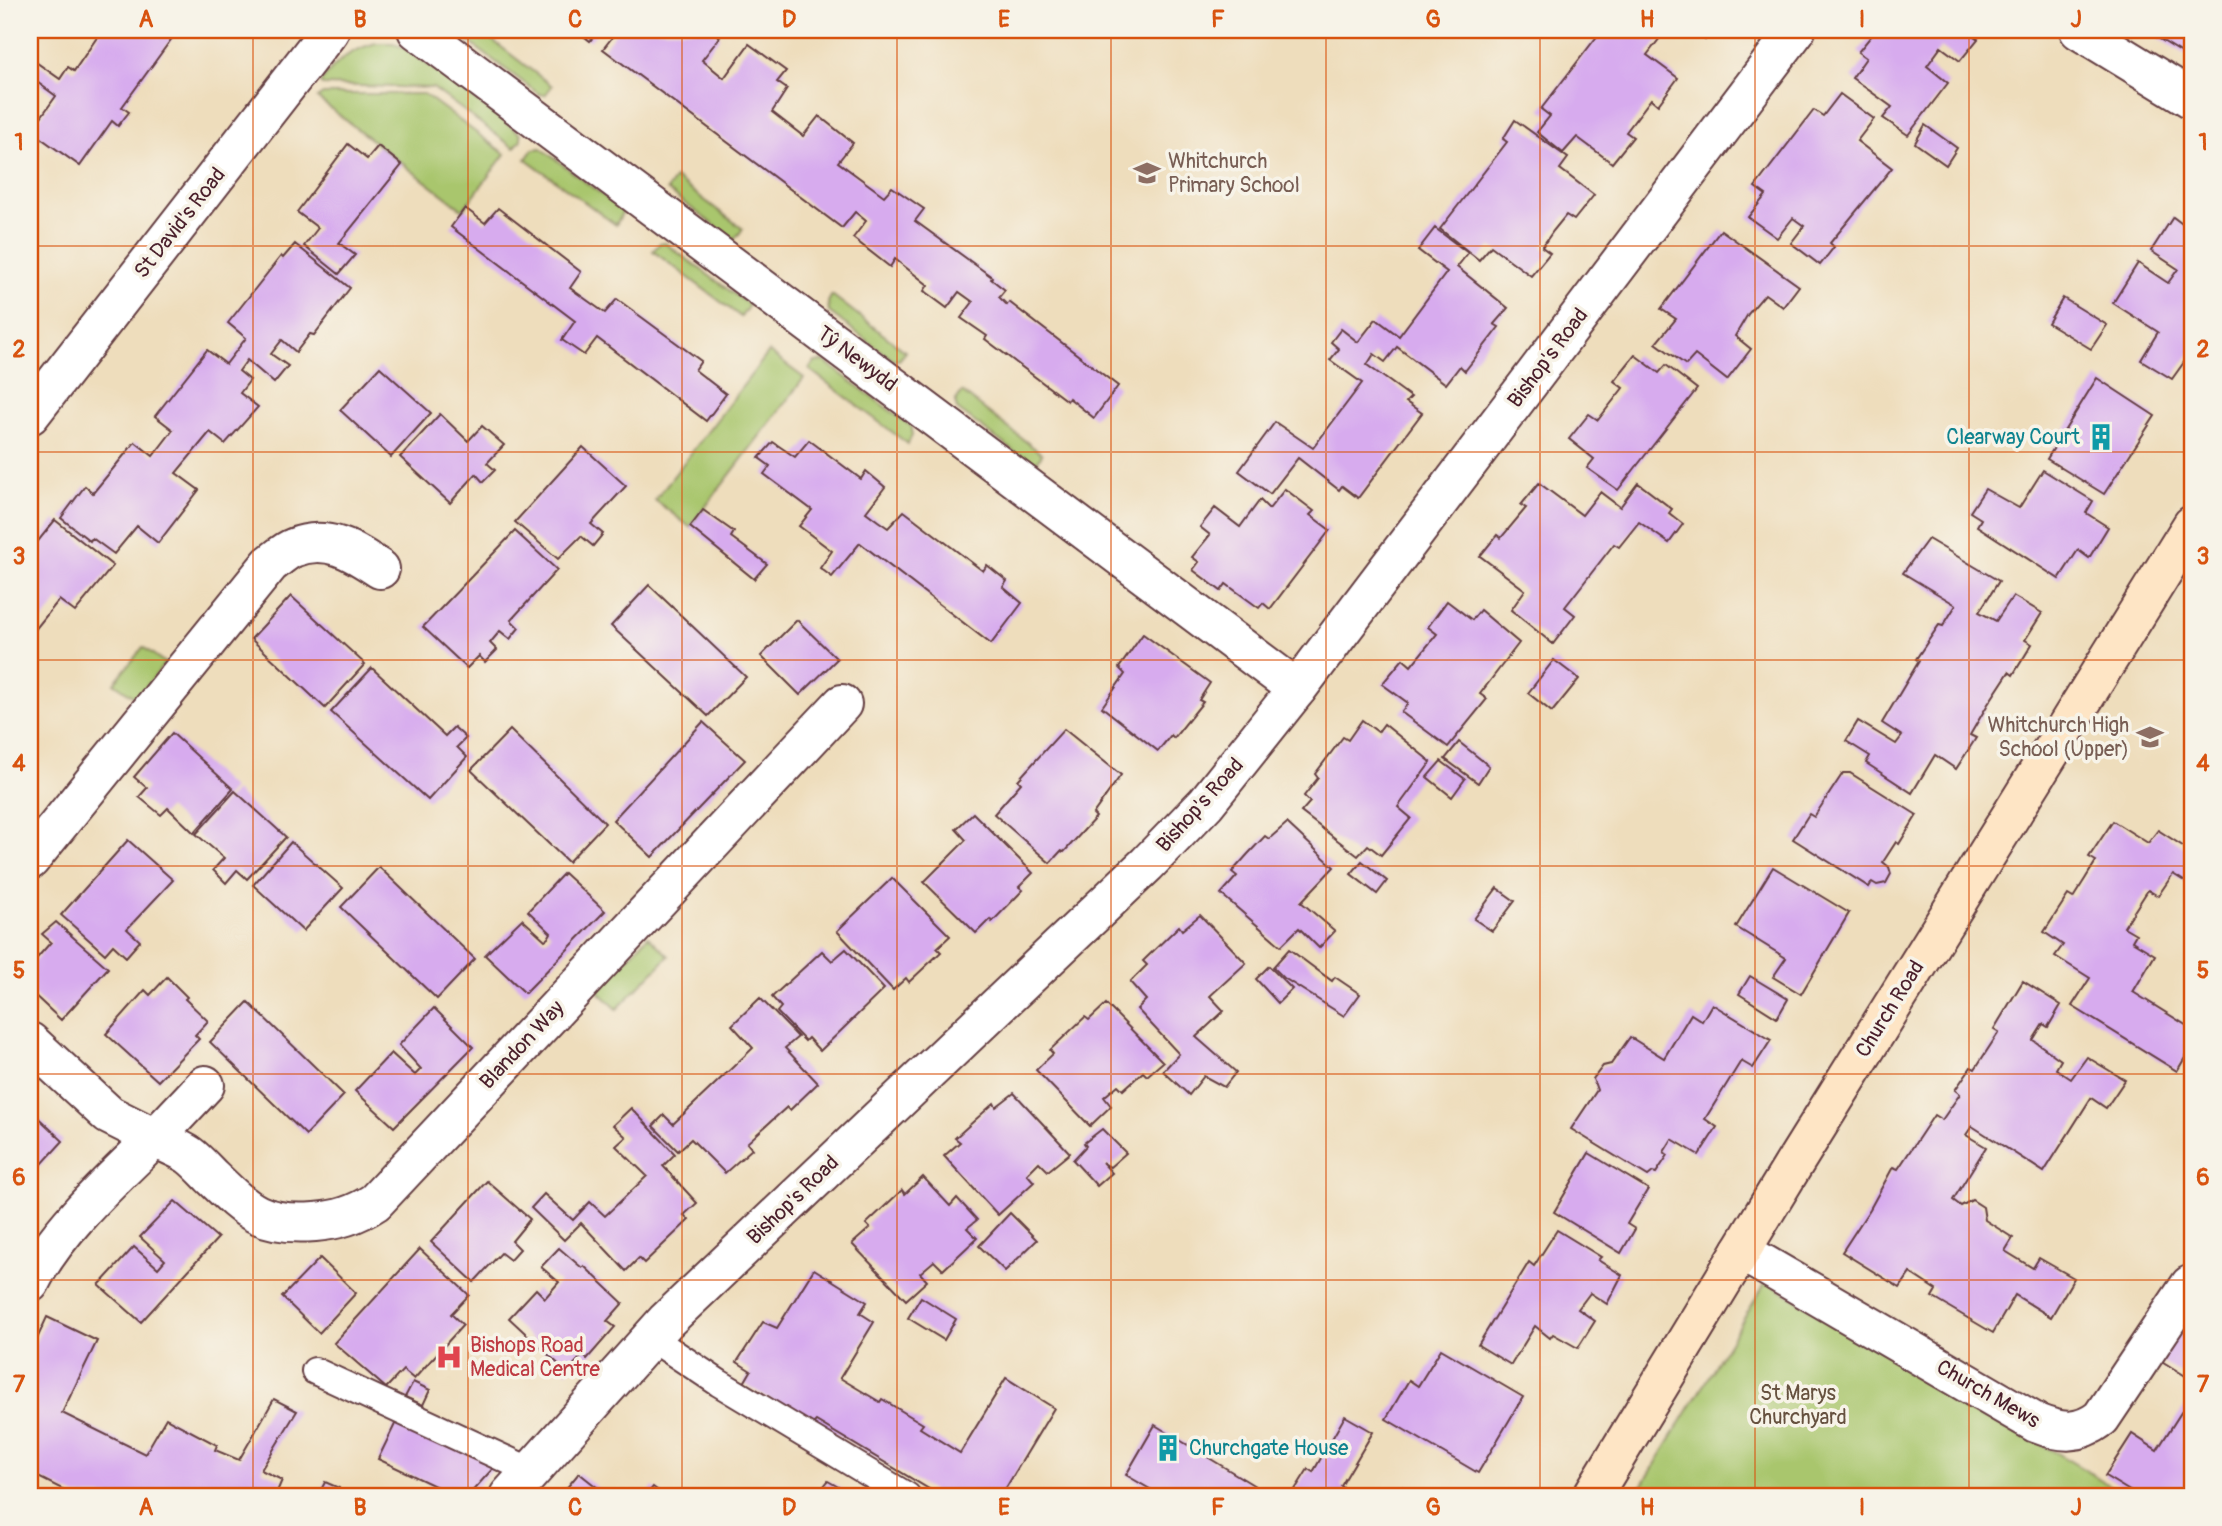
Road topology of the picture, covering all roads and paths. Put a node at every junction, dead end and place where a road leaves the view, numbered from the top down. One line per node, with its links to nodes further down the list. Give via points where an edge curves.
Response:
1 (330, 30): 6 (street, St David's Road)
2 (418, 30): 9 (street, Tŷ Newydd)
3 (1796, 30): 9 (street, Bishop's Road)
4 (2079, 30): 5 (street)
5 (2192, 99)
6 (30, 415)
7 (2192, 525): 15 (street, Church Road)
8 (380, 569): 11 (street, via 348,548 320,543 293,548 270,564)
9 (1297, 689): 18 (street, Bishop's Road, via 1177,835)
10 (842, 704): 14 (street, Blandon Way, via 375,1202 337,1220 267,1219 243,1206 189,1156)
11 (30, 860)
12 (30, 1042): 14 (street, Blandon Way, via 109,1115)
13 (205, 1085): 14 (street)
14 (155, 1138): 16 (street)
15 (1741, 1251): 17 (street, Church Mews, via 2057,1431 2090,1427 2101,1418); 22 (street, Church Road)
16 (32, 1272)
17 (2190, 1285)
18 (650, 1337): 20 (street, Bishop's Road); 21 (lane)
19 (315, 1371): 20 (lane)
20 (520, 1484)
21 (907, 1496)
22 (1592, 1496)

